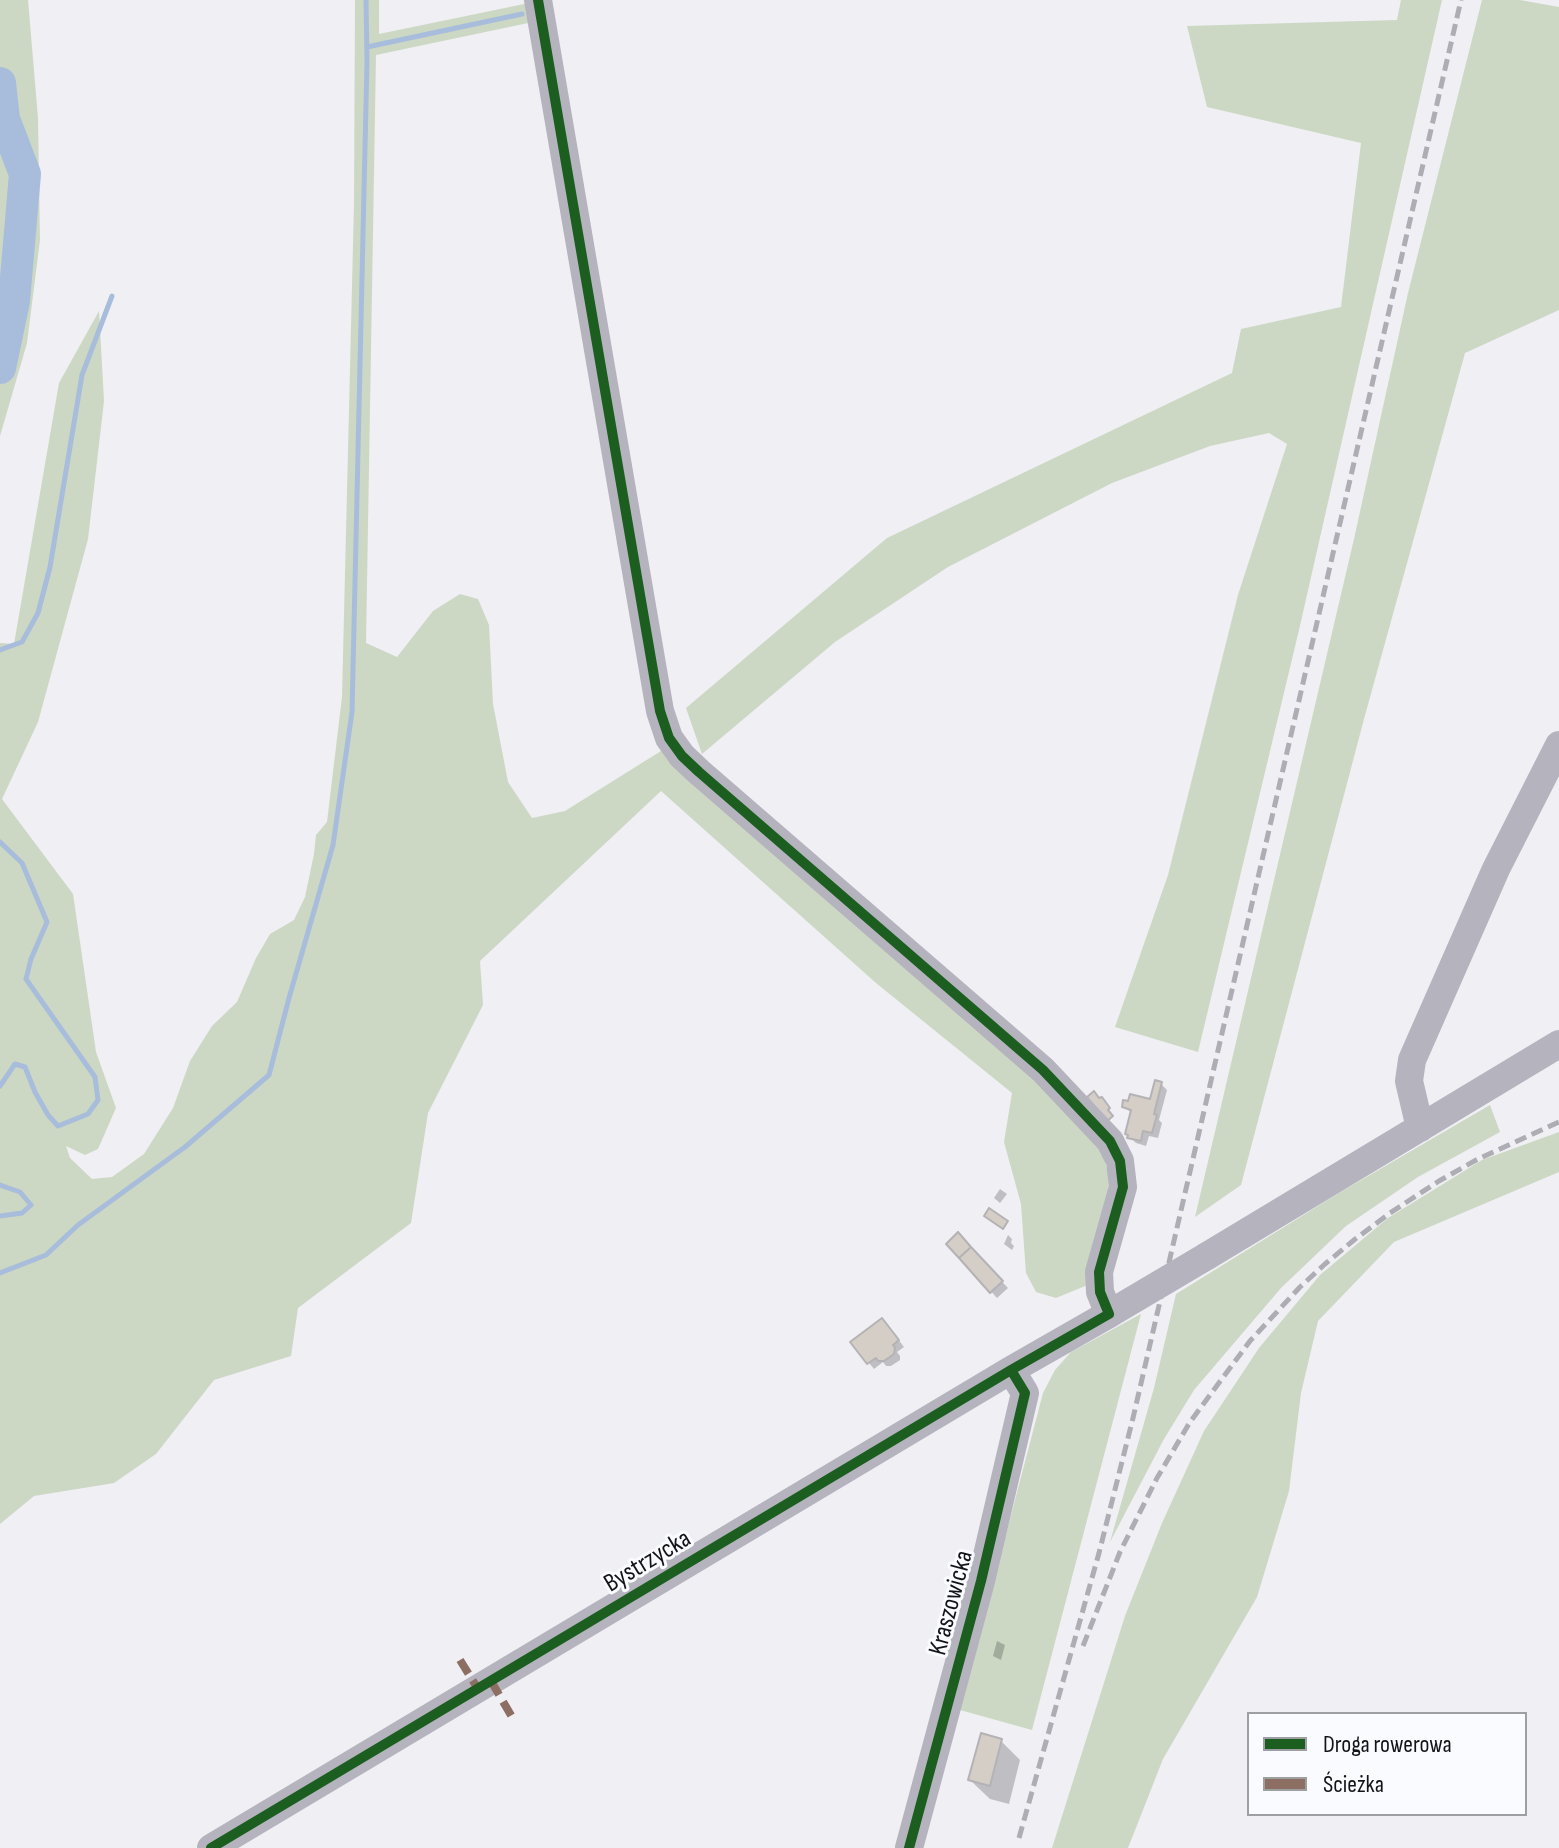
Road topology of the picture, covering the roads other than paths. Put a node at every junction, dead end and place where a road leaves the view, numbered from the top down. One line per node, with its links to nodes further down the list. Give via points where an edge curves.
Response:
1 (538, 0): 5 (street, via 660,711 669,738 699,772 1043,1070 1110,1141 1120,1161 1123,1187 1099,1272)
2 (1559, 745): 4 (street, via 1496,869 1412,1060 1409,1081)
3 (1559, 1044): 4 (street, Bystrzycka)
4 (1420, 1128): 5 (street, Bystrzycka, bridge)
5 (1109, 1314): 6 (street, Bystrzycka)
6 (1011, 1370): 7 (street, Bystrzycka); 8 (street, Kraszowicka, via 1025,1393)
7 (211, 1848)
8 (909, 1848)

